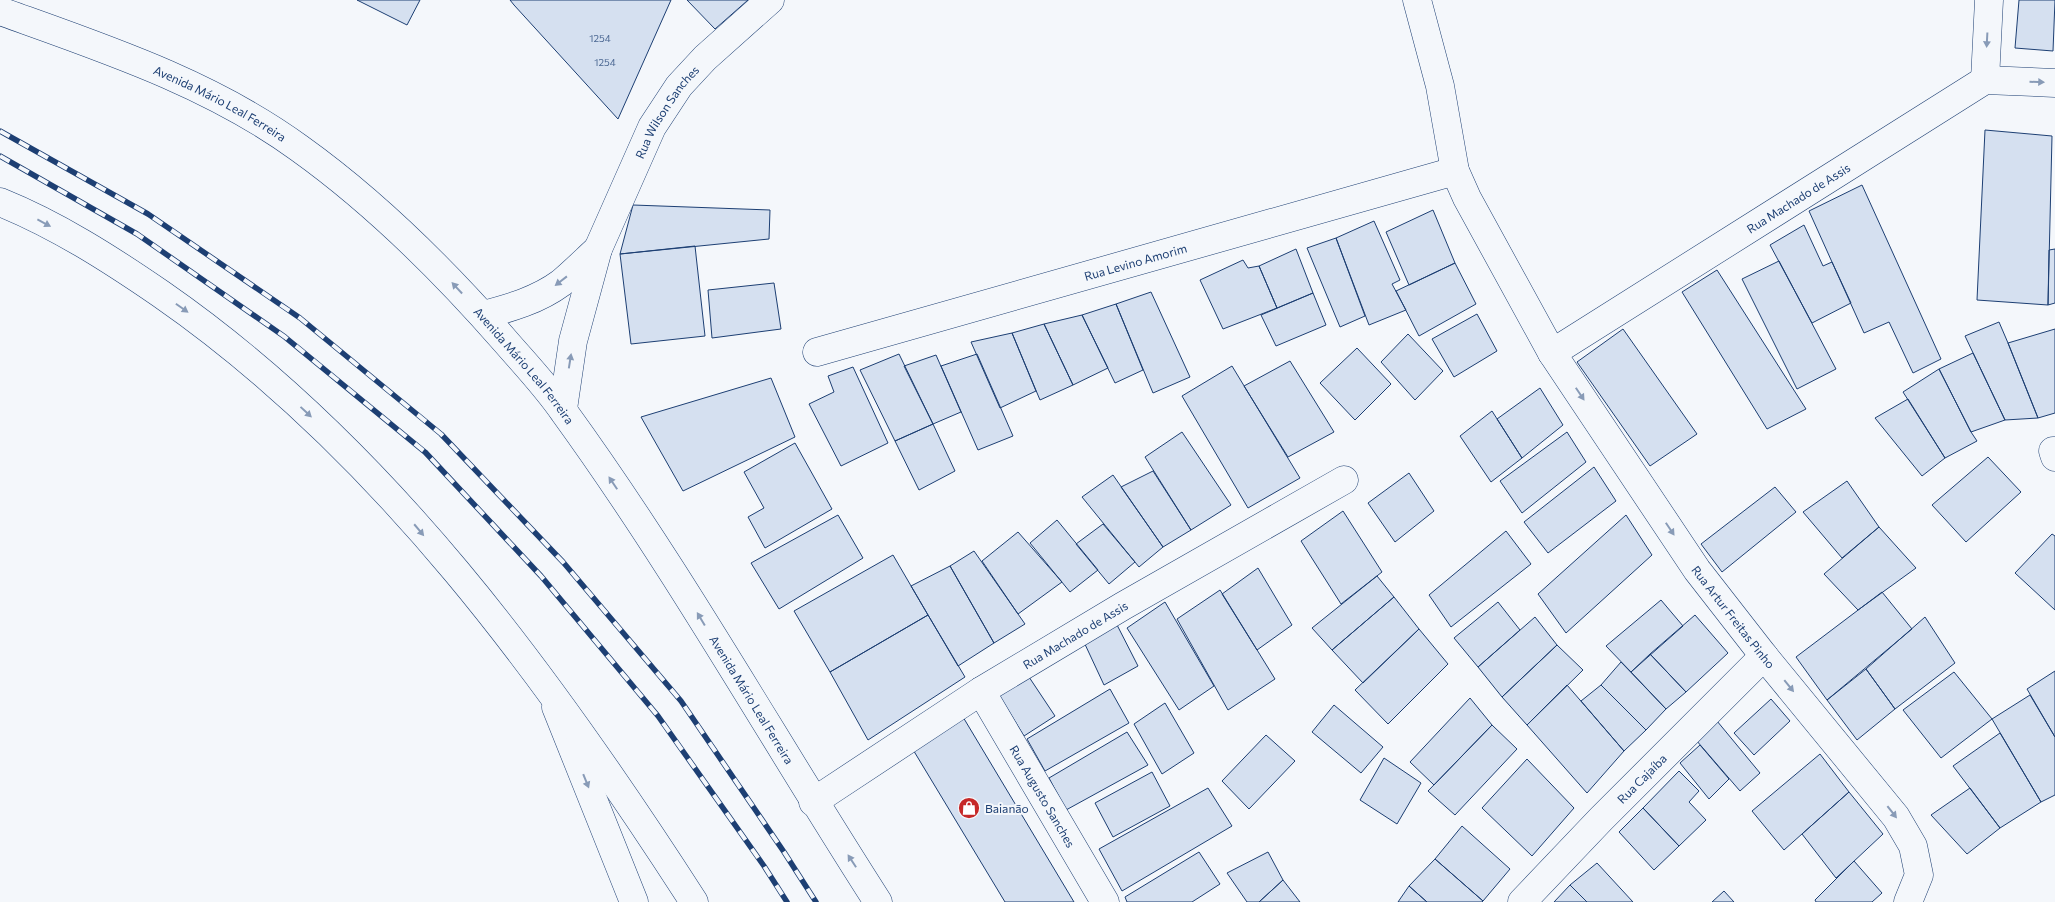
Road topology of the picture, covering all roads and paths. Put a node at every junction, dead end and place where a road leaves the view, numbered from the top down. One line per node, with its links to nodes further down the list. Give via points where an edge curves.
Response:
1 (770, 0): 9 (main road, Rua Wilson Sanches, via 678,86 652,127)
2 (1417, 0): 7 (main road, via 1440,86)
3 (1988, 0): 5 (main road, one-way to 5)
4 (0, 11): 10 (main road, Avenida Mário Leal Ferreira, one-way to 4, via 408,238 298,146 185,81)
5 (1984, 80): 6 (main road, one-way to 6); 12 (main road, Rua Machado de Assis)
6 (2055, 83)
7 (1455, 171): 11 (main road, Rua Levino Amorim); 12 (main road)
8 (0, 202): 18 (main road, one-way to 18, via 78,240 129,272 257,366 390,496)
9 (598, 249): 10 (main road, Rua Wilson Sanches, one-way to 10, via 560,283 536,297); 13 (main road, Rua Wilson Sanches, one-way to 9, via 573,341)
10 (483, 315): 13 (main road, Avenida Mário Leal Ferreira)
11 (817, 352)
12 (1552, 353): 17 (main road, Rua Artur Freitas Pinho, one-way to 17, via 1697,570)
13 (563, 410): 20 (main road, Avenida Mário Leal Ferreira, one-way to 13, via 687,596)
14 (2055, 451): 15 (main road)
15 (2055, 457)
16 (1344, 480): 19 (main road, Rua Machado de Assis)
17 (1764, 656): 25 (main road, Rua Cajaíba); 26 (main road, Rua Artur Freitas Pinho, one-way to 26, via 1896,817 1913,846 1919,875)
18 (548, 687): 21 (main road, one-way to 21); 22 (main road, via 628,800)
19 (980, 691): 20 (main road, Rua Machado de Assis); 24 (main road, Rua Augusto Sanches)
20 (813, 802): 23 (main road, Avenida Mário Leal Ferreira, one-way to 20)
21 (634, 902)
22 (694, 902)
23 (878, 902)
24 (1105, 902)
25 (1522, 902)
26 (1908, 902)

